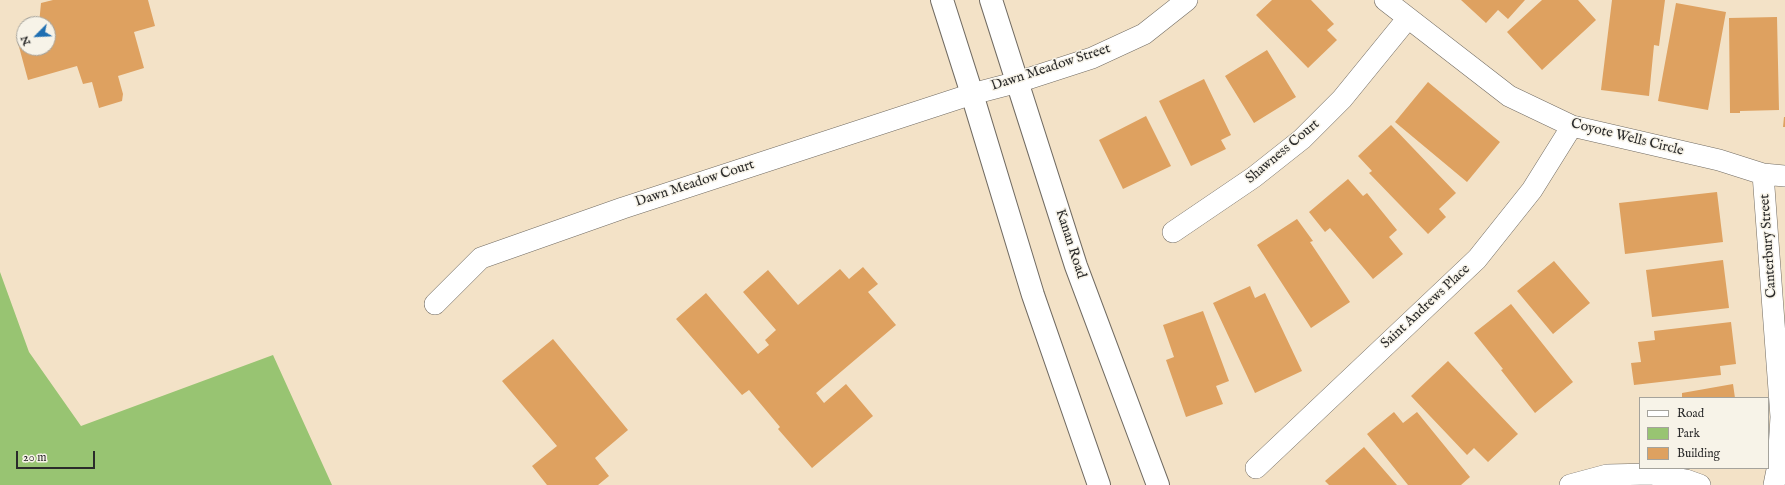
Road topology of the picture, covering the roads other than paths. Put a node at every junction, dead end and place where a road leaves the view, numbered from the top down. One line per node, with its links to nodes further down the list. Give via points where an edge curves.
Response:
1 (942, 0): 7 (main road)
2 (991, 0): 6 (main road, Kanan Road)
3 (1187, 0): 6 (street, Dawn Meadow Street, via 1144,34 1092,58)
4 (1385, 0): 5 (street, Coyote Wells Circle)
5 (1408, 18): 8 (street, Coyote Wells Circle, via 1509,96); 11 (street, Shawness Court, via 1342,99 1302,139 1254,177)
6 (1018, 82): 7 (street, Dawn Meadow Street); 15 (main road, Kanan Road, via 1076,266)
7 (972, 94): 12 (street, Dawn Meadow Court, via 623,208 481,258); 14 (main road, via 1033,295)
8 (1572, 126): 9 (street, Coyote Wells Circle, via 1720,160); 13 (street, Saint Andrews Place, via 1532,190 1477,259)
9 (1764, 174): 10 (street, Coyote Wells Circle); 18 (street, Canterbury Street, via 1781,417)
10 (1785, 176)
11 (1173, 232)
12 (435, 304)
13 (1256, 468)
14 (1099, 485)
15 (1158, 485)
16 (1570, 485): 17 (street, via 1607,475 1651,474)
17 (1700, 485)
18 (1774, 485)

